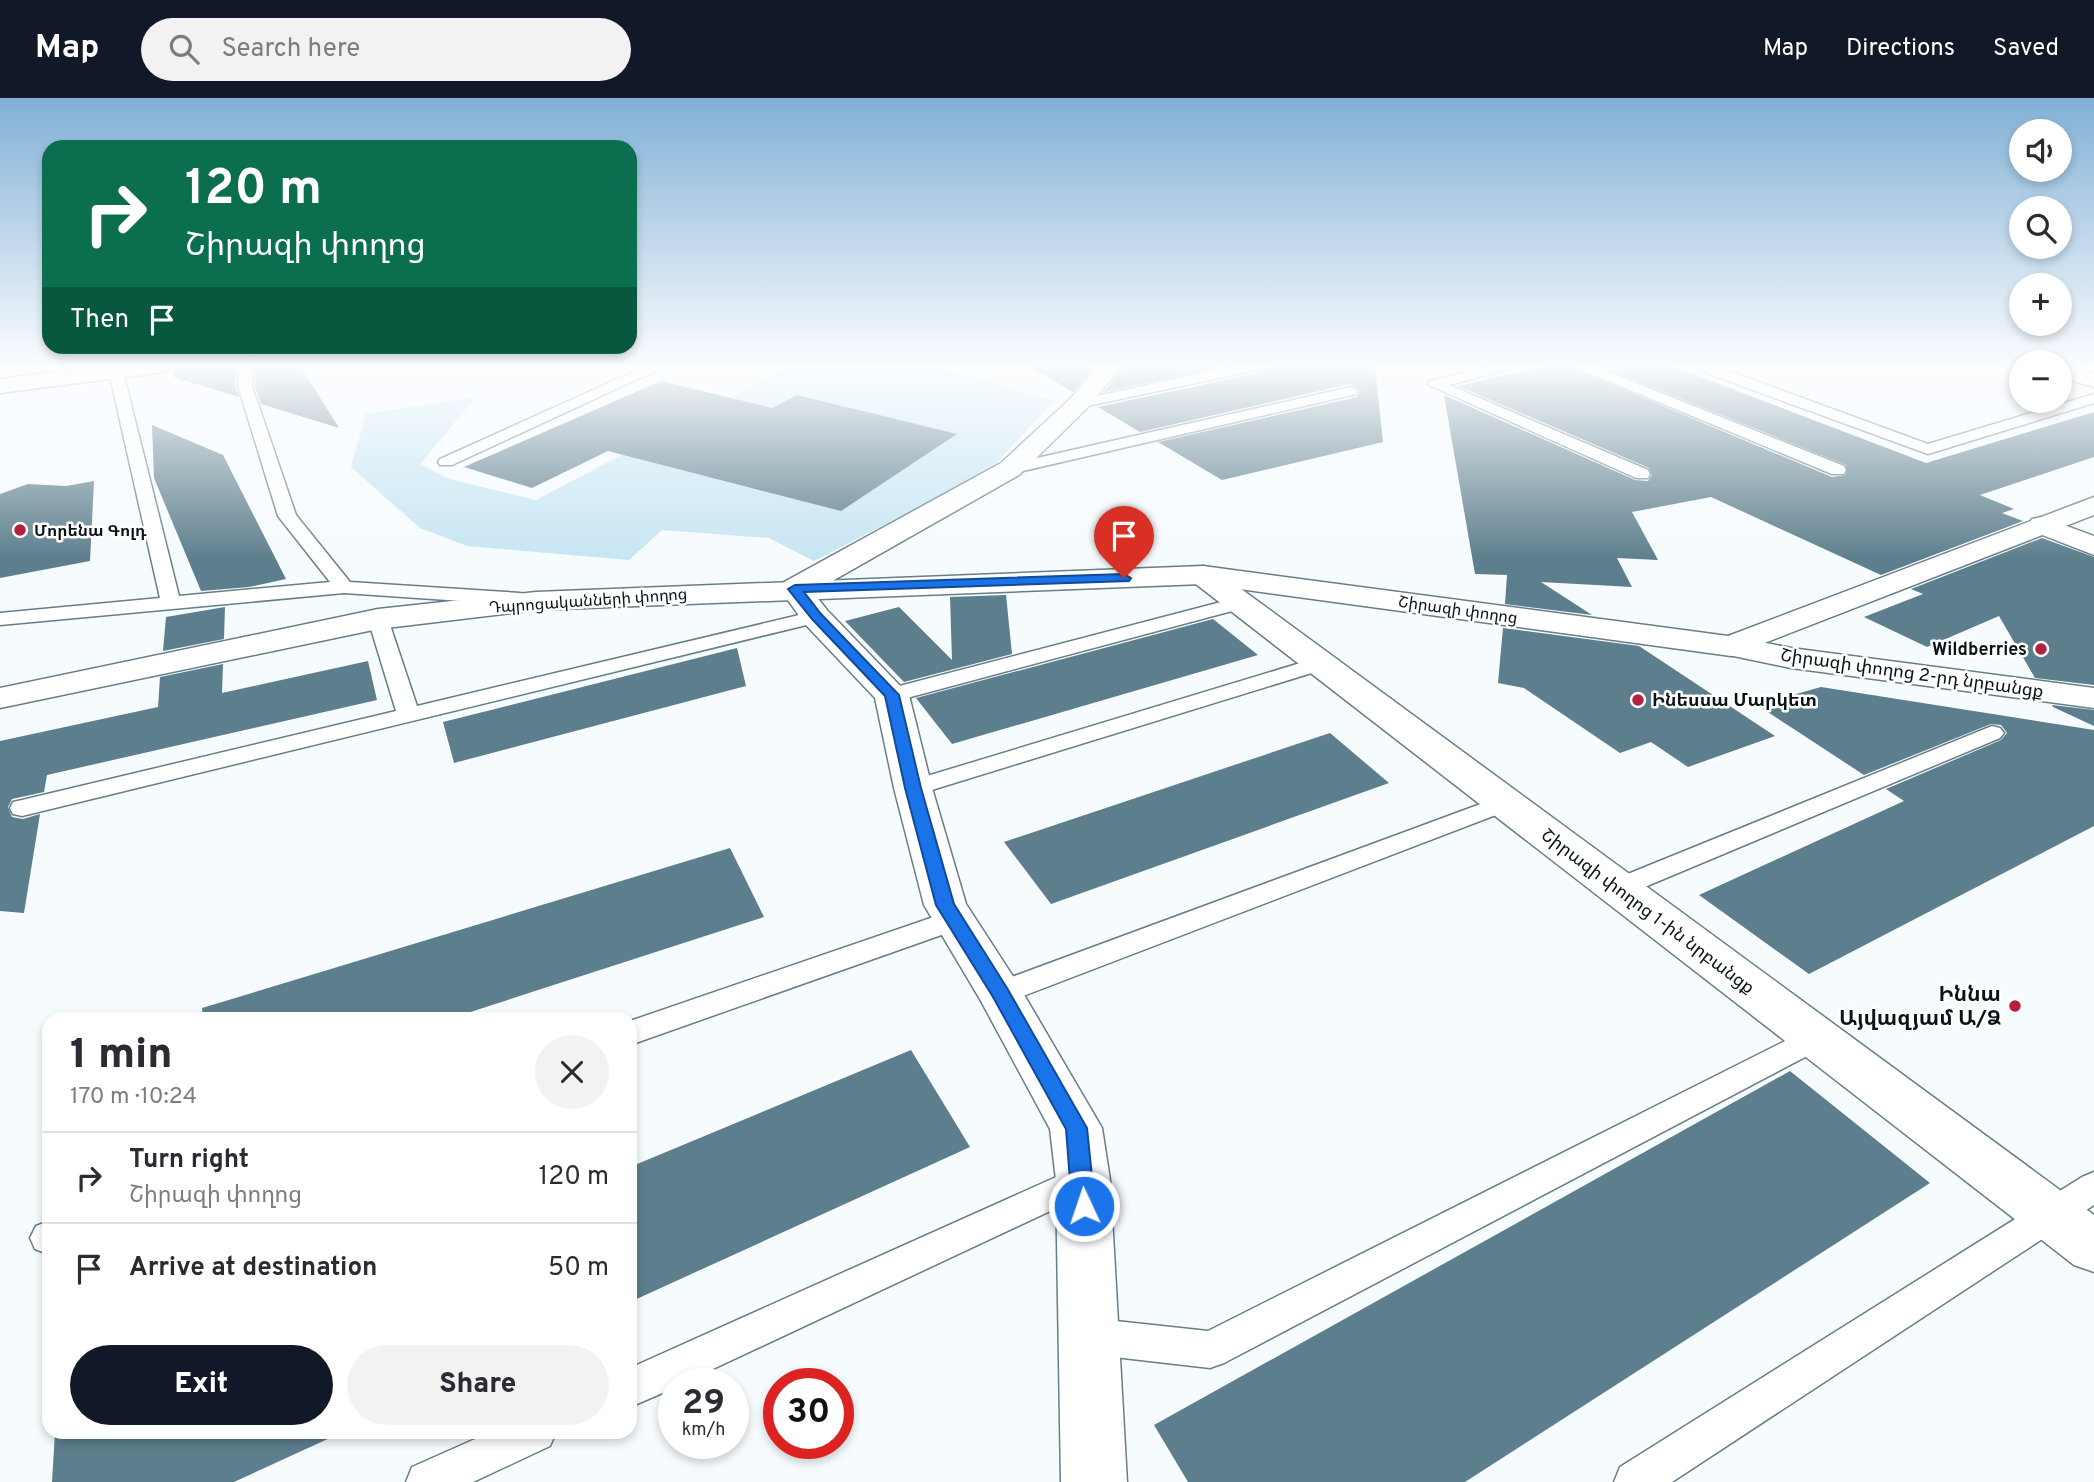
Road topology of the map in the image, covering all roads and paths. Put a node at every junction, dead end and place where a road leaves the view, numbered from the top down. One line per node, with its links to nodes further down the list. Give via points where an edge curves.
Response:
1 (130, 431): 22 (lane)
2 (259, 431): 18 (lane, via 287,516)
3 (516, 431): 10 (lane)
4 (1050, 431): 11 (street, Դպրոցականների փողոց)
5 (1178, 431): 11 (lane)
6 (1542, 431): 13 (lane)
7 (1740, 431): 12 (lane)
8 (1878, 431): 9 (lane, via 1928,449)
9 (1988, 431)
10 (446, 462)
11 (1010, 469): 20 (street, Դպրոցականների փողոց)
12 (1838, 470)
13 (1642, 474)
14 (2094, 505): 15 (street, Շիրազի փողոց)
15 (2042, 525): 16 (street); 25 (street, Շիրազի փողոց)
16 (2094, 546)
17 (1203, 575): 20 (street, Շիրազի փողոց); 21 (street, Շիրազի փողոց 1-ին նրբանցք); 25 (street, Շիրազի փողոց)
18 (344, 587): 19 (lane); 22 (lane)
19 (536, 601): 20 (street, Դպրոցականների փողոց); 24 (street, Դպրոցականների փողոց)
20 (806, 603): 27 (street); 30 (lane)
21 (1240, 603): 26 (street, Շիրազի փողոց 1-ին նրբանցք); 27 (lane)
22 (171, 605): 23 (lane)
23 (0, 619)
24 (378, 619): 28 (street, Դպրոցականների փողոց); 30 (lane)
25 (1731, 646): 29 (street, Շիրազի փողոց 2-րդ նրբանցք)
26 (1320, 663): 32 (lane); 33 (street, Շիրազի փողոց 1-ին նրբանցք)
27 (892, 695): 32 (street)
28 (0, 698)
29 (2094, 698)
30 (409, 716): 34 (lane)
31 (1992, 733): 35 (lane)
32 (913, 788): 36 (street, via 945,905)
33 (1505, 803): 35 (street, Շիրազի փողոց 1-ին նրբանցք); 37 (lane)
34 (22, 808)
35 (1618, 888): 39 (street, Շիրազի փողոց 1-ին նրբանցք)
36 (954, 920): 37 (street); 38 (lane)
37 (1000, 993): 40 (street, via 1076,1128)
38 (637, 1032)
39 (1817, 1037): 42 (street, Շիրազի փողոց 1-ին նրբանցք); 44 (lane, via 1210,1350)
40 (1083, 1180): 44 (street); 45 (lane)
41 (2094, 1187): 42 (lane)
42 (2052, 1215): 43 (street, Շիրազի փողոց 1-ին նրբանցք); 49 (lane)
43 (2094, 1247)
44 (1088, 1336): 48 (street)
45 (637, 1385)
46 (521, 1439): 47 (lane)
47 (427, 1482)
48 (1094, 1482)
49 (1635, 1482)

